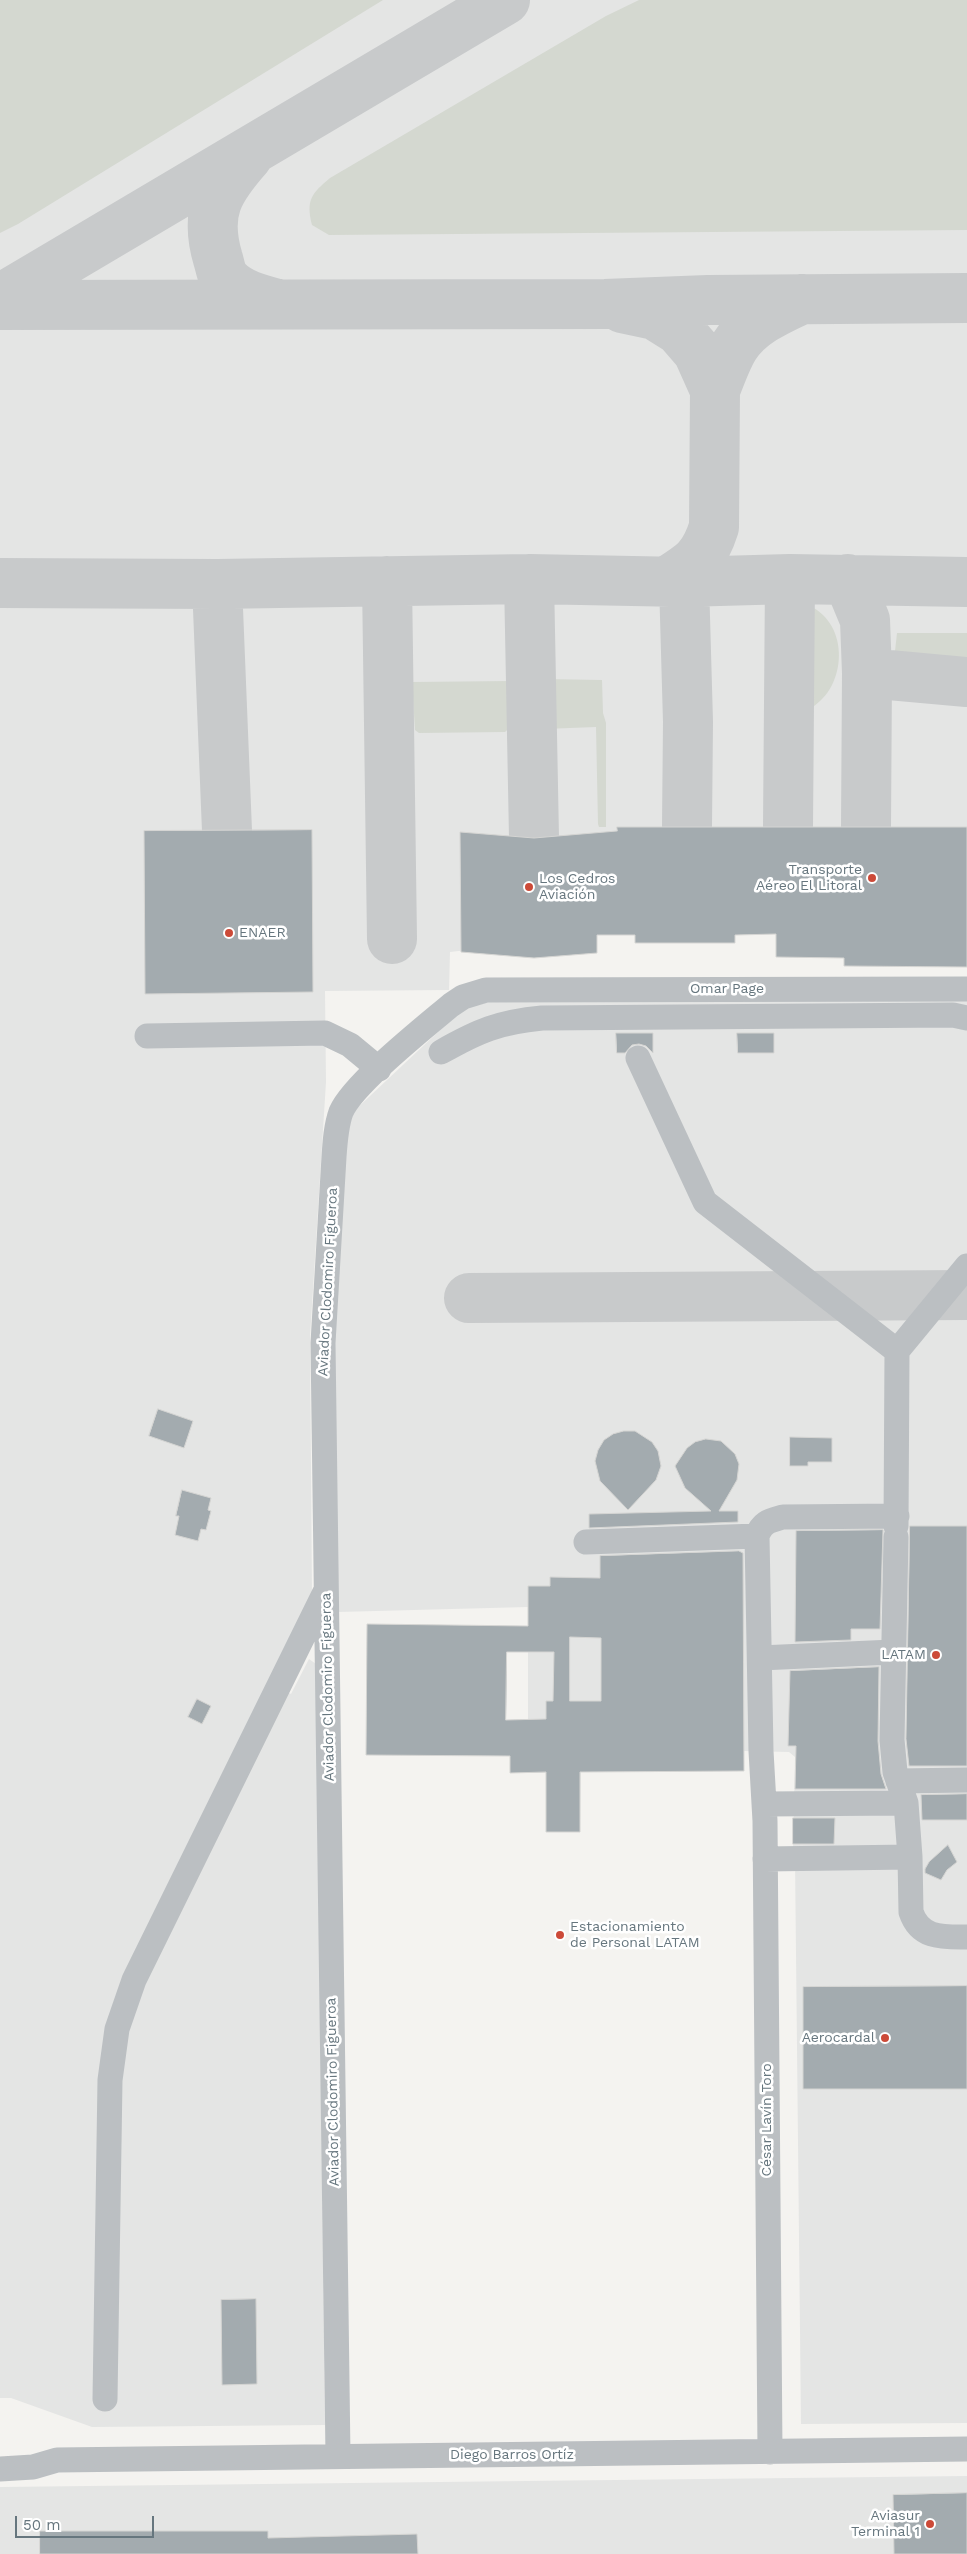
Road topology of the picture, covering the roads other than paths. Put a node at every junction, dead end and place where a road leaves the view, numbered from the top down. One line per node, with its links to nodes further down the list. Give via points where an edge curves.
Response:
1 (967, 989): 2 (street, Omar Page)
2 (486, 990): 7 (street, Aviador Clodomiro Figueroa, via 463,997 451,1005)
3 (967, 1018): 5 (street, via 953,1015 542,1018 483,1029)
4 (147, 1036): 7 (street, via 325,1033 350,1045)
5 (441, 1052)
6 (638, 1058): 9 (street, via 705,1202)
7 (378, 1069): 13 (street, Aviador Clodomiro Figueroa, via 348,1100 341,1112 336,1134 323,1344)
8 (967, 1266): 9 (street)
9 (897, 1351): 10 (street)
10 (896, 1526): 11 (street, via 783,1517 766,1522); 14 (street)
11 (757, 1536): 12 (street); 15 (street, César Lavín Toro)
12 (586, 1542)
13 (326, 1588): 22 (street, via 134,1980 117,2029 110,2080); 26 (street, Aviador Clodomiro Figueroa)
14 (893, 1652): 15 (street); 17 (street, via 892,1740 895,1772)
15 (760, 1658): 18 (street, César Lavín Toro)
16 (967, 1780): 17 (street)
17 (902, 1792): 18 (street); 19 (street)
18 (764, 1796): 20 (street, César Lavín Toro)
19 (910, 1857): 20 (street); 21 (street, via 914,1920 928,1934)
20 (765, 1859): 25 (street, César Lavín Toro)
21 (967, 1937)
22 (105, 2399)
23 (967, 2449): 25 (street, Diego Barros Ortíz)
24 (0, 2452): 27 (street, Diego Barros Ortíz, via 33,2453)
25 (770, 2452): 26 (street, Diego Barros Ortíz)
26 (338, 2456): 27 (street, Diego Barros Ortíz)
27 (57, 2460): 28 (street, Diego Barros Ortíz, via 33,2467)
28 (0, 2469)

